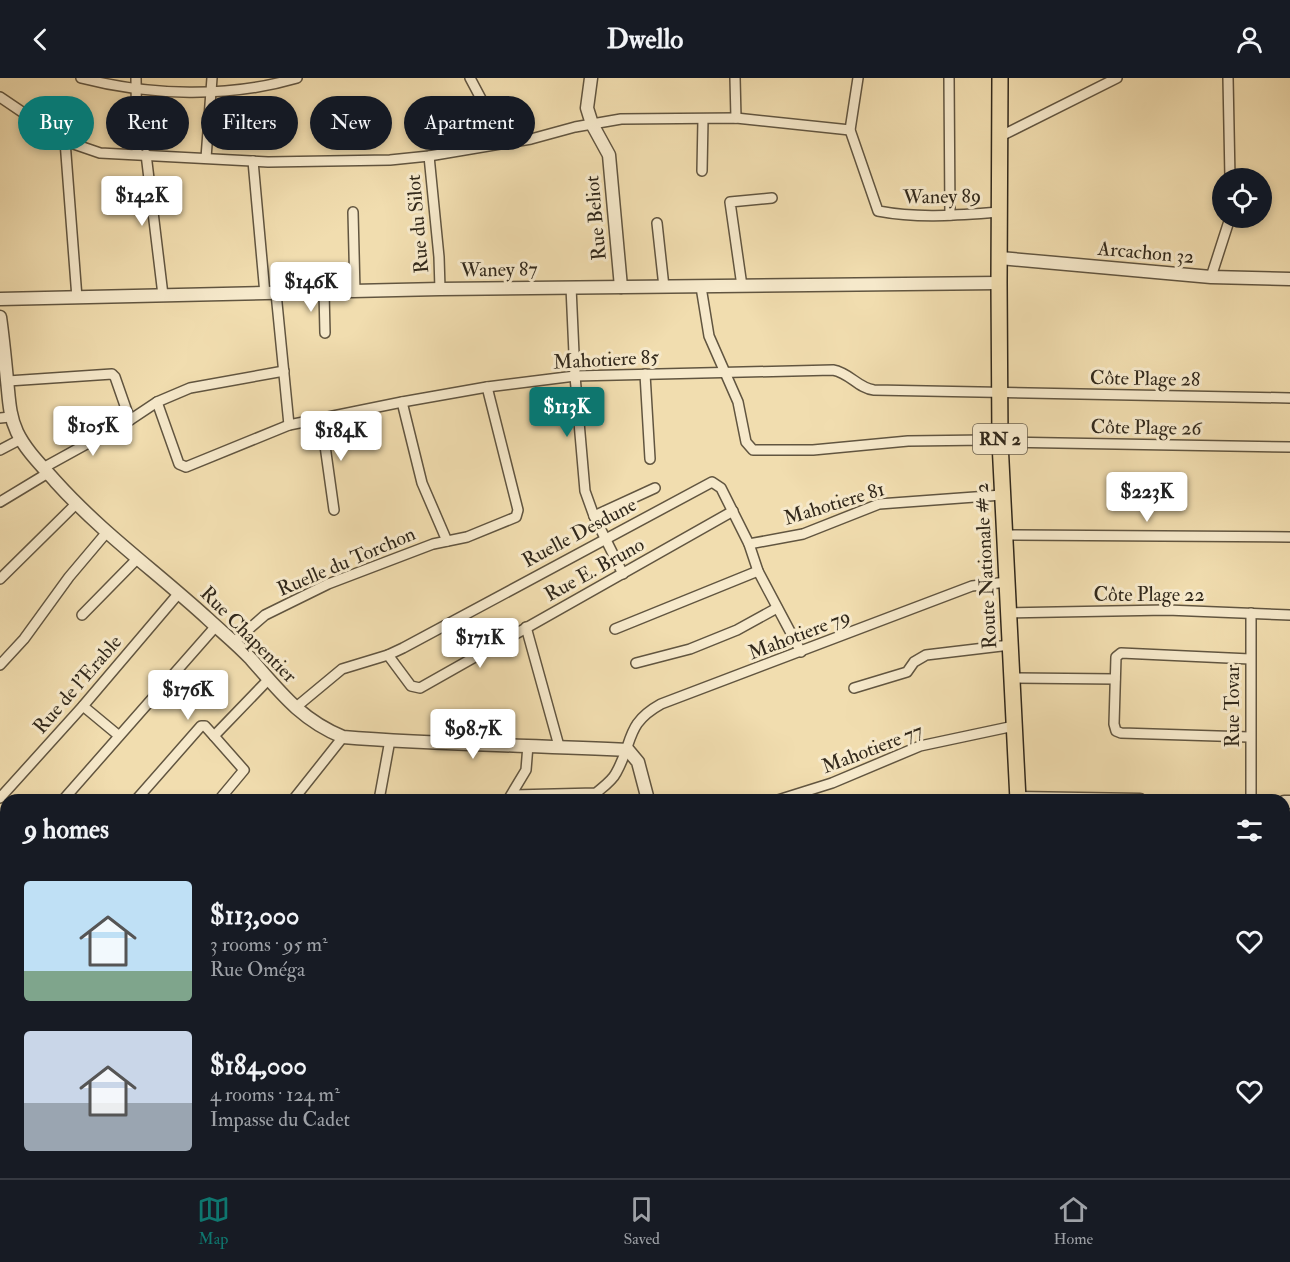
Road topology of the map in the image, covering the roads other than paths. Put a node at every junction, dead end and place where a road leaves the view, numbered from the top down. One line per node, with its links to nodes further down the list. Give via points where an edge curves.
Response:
1 (81, 78): 13 (street)
2 (136, 78): 13 (street)
3 (212, 78): 14 (street)
4 (297, 78): 14 (street, via 270,86)
5 (470, 78): 15 (street)
6 (591, 78): 20 (street, Rue Beliot, via 588,108)
7 (735, 78): 18 (street)
8 (858, 78): 21 (street, Waney 89)
9 (949, 78): 36 (street)
10 (1000, 78): 22 (main road, Route Nationale # 2 / RN 2)
11 (1117, 78): 22 (street)
12 (1228, 78): 31 (street)
13 (137, 89): 14 (street); 27 (street)
14 (212, 91): 29 (street)
15 (480, 96)
16 (0, 98): 17 (street)
17 (18, 110)
18 (736, 118): 19 (street); 21 (street)
19 (703, 119): 20 (street, via 621,119); 32 (street)
20 (592, 124): 23 (street); 45 (street, Rue Beliot, via 609,155)
21 (850, 130): 36 (street, Waney 89, via 878,211 901,216)
22 (999, 137): 35 (main road, Route Nationale # 2 / RN 2)
23 (535, 138)
24 (66, 150): 53 (street)
25 (91, 150): 27 (street)
26 (461, 150): 28 (street)
27 (142, 154): 29 (street); 52 (street)
28 (429, 156): 30 (street); 48 (street, Rue du Silot)
29 (206, 158): 30 (street)
30 (253, 161): 51 (street)
31 (1230, 168)
32 (702, 171)
33 (772, 198): 43 (street, via 730,202)
34 (353, 212): 50 (street)
35 (1000, 213): 36 (street, Waney 89); 39 (main road, Route Nationale # 2 / RN 2)
36 (950, 215)
37 (657, 223): 46 (street)
38 (1227, 228): 40 (street)
39 (1000, 258): 40 (street, Arcachon 32); 42 (main road, Route Nationale # 2 / RN 2)
40 (1211, 277): 41 (street, Arcachon 32)
41 (1290, 279)
42 (999, 283): 43 (street, Waney 87); 64 (main road, Route Nationale # 2 / RN 2)
43 (742, 286): 47 (street, Waney 87)
44 (571, 287): 45 (street, Waney 87); 48 (street, Waney 87); 61 (street)
45 (621, 287): 46 (street, Waney 87)
46 (664, 287): 47 (street, Waney 87)
47 (701, 287): 60 (street, via 709,336)
48 (440, 289): 50 (street, Waney 87)
49 (324, 292): 50 (street, Waney 87); 51 (street, Waney 87); 56 (street)
50 (355, 292)
51 (270, 294): 52 (street, Waney 87); 58 (street)
52 (164, 296): 53 (street, Waney 87)
53 (77, 298): 54 (street, Waney 87)
54 (0, 299)
55 (0, 316): 57 (street, Rue Chapentier)
56 (325, 333)
57 (2, 357): 62 (street, Rue Chapentier)
58 (284, 371): 66 (street, via 190,388); 71 (street)
59 (645, 374): 60 (street, Mahotiere 85); 61 (street, Mahotiere 85); 76 (street)
60 (725, 374): 64 (street, Mahotiere 85, via 833,370 845,373 868,389); 73 (street, Côte Plage 26, via 741,411 743,436 753,450 813,450 908,441)
61 (575, 376): 63 (street, Mahotiere 85); 84 (street, via 585,491)
62 (8, 381): 68 (street, Rue Chapentier); 70 (street, via 112,374)
63 (487, 387): 67 (street, Mahotiere 85); 89 (street, Ruelle du Torchon, via 518,514 467,537)
64 (1000, 392): 65 (street, Côte Plage 28); 73 (main road, Route Nationale # 2 / RN 2)
65 (1290, 398)
66 (157, 402): 70 (street); 71 (street, Mahotiere 85, via 179,464 186,467)
67 (402, 402): 69 (street, Mahotiere 85); 89 (street, via 422,483)
68 (5, 417): 72 (street, Rue Chapentier)
69 (321, 417): 71 (street, Mahotiere 85); 82 (street)
70 (130, 420): 77 (street)
71 (289, 425)
72 (21, 439): 75 (street); 77 (street, Rue Chapentier)
73 (1000, 442): 74 (street, Côte Plage 26); 79 (main road, Route Nationale # 2 / RN 2)
74 (1290, 447)
75 (0, 450)
76 (650, 459)
77 (45, 470): 80 (street); 81 (street, Rue Chapentier)
78 (655, 488): 84 (street)
79 (1002, 495): 86 (main road, Route Nationale # 2 / RN 2); 90 (street, Mahotiere 81, via 879,504 803,534)
80 (0, 502)
81 (76, 504): 85 (street, Rue Chapentier); 94 (street)
82 (334, 510)
83 (733, 511): 88 (street, Ruelle Desdune, via 722,488 712,482); 90 (street, Ruelle Desdune); 93 (street, Rue E. Bruno)
84 (594, 516): 88 (street)
85 (107, 532): 91 (street, Rue Chapentier); 111 (street)
86 (1004, 535): 87 (street); 95 (main road, Route Nationale # 2 / RN 2)
87 (1290, 537)
88 (605, 538): 93 (street); 108 (street, Ruelle Desdune)
89 (447, 541): 105 (street, Ruelle du Torchon, via 328,584 265,615)
90 (749, 544): 92 (street, Ruelle Desdune)
91 (137, 559): 96 (street, Rue Chapentier); 100 (street)
92 (758, 571): 97 (street, Ruelle Desdune); 104 (street)
93 (623, 574): 103 (street, Rue E. Bruno)
94 (0, 579)
95 (1007, 582): 98 (main road, Route Nationale # 2 / RN 2); 107 (street, Mahotiere 79, via 972,586)
96 (180, 592): 102 (street, Rue Chapentier); 116 (street, Rue de l'Erable)
97 (777, 608): 107 (street, Ruelle Desdune); 110 (street, via 690,649)
98 (1009, 613): 99 (street, Côte Plage 22); 106 (main road, Route Nationale # 2 / RN 2)
99 (1251, 613): 101 (street, Côte Plage 22); 109 (street, Rue Tovar)
100 (82, 615)
101 (1290, 615)
102 (216, 626): 105 (street, Rue Chapentier); 119 (street)
103 (526, 627): 108 (street, Rue E. Bruno, via 420,688 411,686); 125 (street)
104 (615, 629)
105 (233, 643): 114 (street, Rue Chapentier)
106 (1010, 645): 112 (main road, Route Nationale # 2 / RN 2); 115 (street, via 926,655 907,672)
107 (801, 652): 126 (street, Mahotiere 79, via 661,704 631,731)
108 (388, 655): 117 (street, Ruelle Desdune, via 342,669)
109 (1250, 659): 113 (street, via 1121,653 1116,657); 122 (street, Rue Tovar)
110 (636, 663)
111 (0, 665)
112 (1012, 678): 113 (street); 118 (main road, Route Nationale # 2 / RN 2)
113 (1115, 679): 122 (street, via 1114,724 1118,732)
114 (268, 680): 117 (street, Rue Chapentier); 120 (street)
115 (854, 688)
116 (83, 706): 119 (street); 127 (street, Rue de l'Erable)
117 (295, 708): 121 (street, Rue Chapentier, via 324,729)
118 (1014, 726): 136 (street, Mahotiere 77, via 920,746); 137 (main road, Route Nationale # 2 / RN 2)
119 (118, 735): 128 (street)
120 (214, 736): 129 (street, via 201,726); 130 (street, via 244,770)
121 (343, 736): 123 (street, Rue Chapentier); 131 (street)
122 (1249, 737): 138 (street, Rue Tovar)
123 (390, 741): 124 (street, Rue Chapentier); 132 (street)
124 (528, 745): 125 (street, Rue Chapentier); 133 (street, via 526,770)
125 (559, 746): 126 (street, Rue Chapentier)
126 (627, 750): 134 (street, Mahotiere 79, via 615,776 596,793); 135 (street, via 638,762)
127 (4, 794)
128 (68, 794)
129 (141, 794)
130 (224, 794)
131 (298, 794)
132 (380, 794)
133 (512, 794)
134 (574, 794)
135 (646, 794)
136 (797, 794)
137 (1018, 794)
138 (1251, 794)

